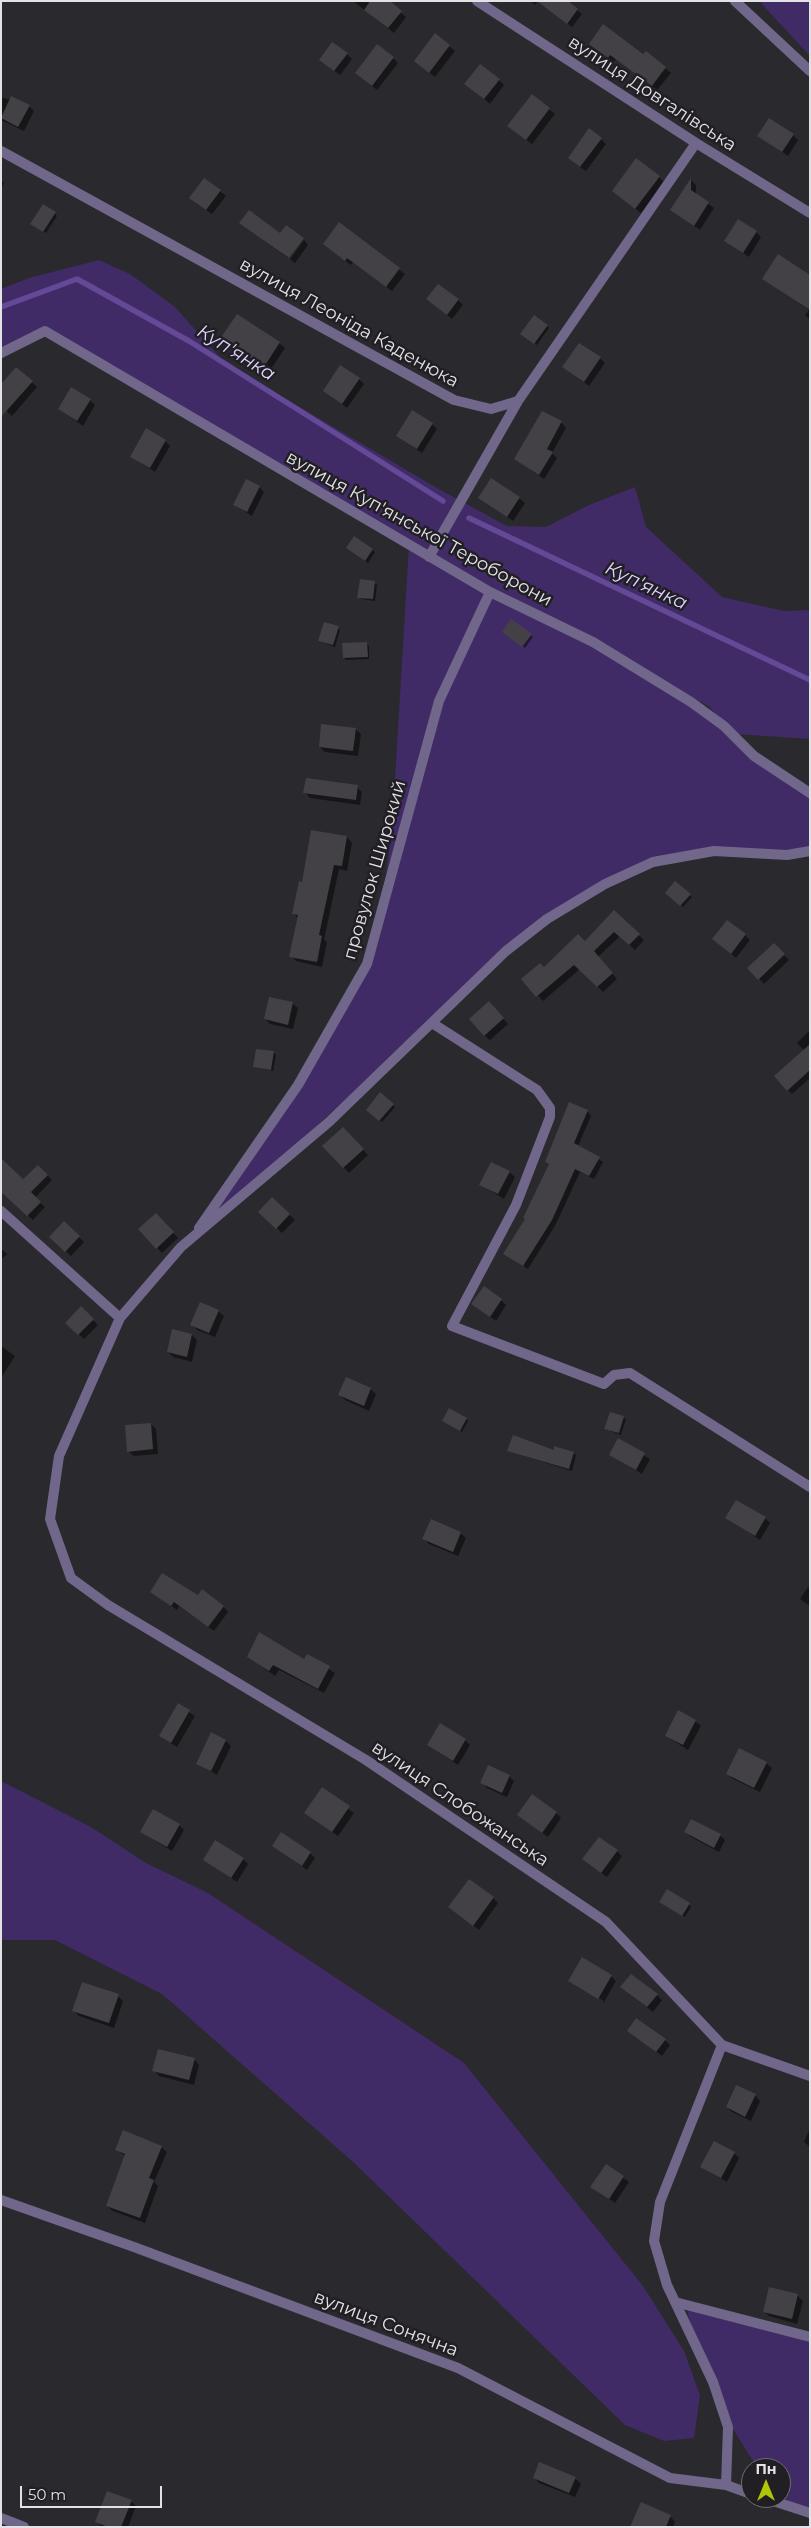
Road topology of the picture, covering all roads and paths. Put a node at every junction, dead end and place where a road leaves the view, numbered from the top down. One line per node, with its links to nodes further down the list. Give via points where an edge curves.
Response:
1 (477, 1): 4 (street, вулиця Довгалівська)
2 (735, 1): 3 (street)
3 (810, 71)
4 (696, 143): 6 (street, вулиця Довгалівська); 8 (street)
5 (1, 151): 8 (street, вулиця Леоніда Каденюка, via 454,400 491,409)
6 (810, 213)
7 (1, 353): 9 (street, вулиця Куп'янської Тероборони, via 45,331)
8 (518, 401): 9 (street)
9 (429, 557): 10 (street, вулиця Куп'янської Тероборони)
10 (490, 592): 11 (street, вулиця Куп'янської Тероборони, via 593,642 692,702 724,726 754,756); 15 (street, провулок Широкий, via 439,701 368,964 298,1084)
11 (810, 793)
12 (810, 851): 13 (street, via 787,855 714,851 653,862 605,884 547,918 506,951)
13 (432, 1023): 15 (street, via 328,1122); 17 (street, via 537,1090 550,1108 550,1117 516,1204 452,1326 604,1384 614,1375 630,1372)
14 (1, 1211): 16 (street)
15 (190, 1240): 16 (street)
16 (120, 1318): 18 (street, вулиця Слобожанська, via 59,1456 50,1519 71,1578 108,1605 366,1760 606,1922)
17 (810, 1487)
18 (722, 2045): 19 (street, вулиця Слобожанська); 21 (street, via 660,2202 654,2241)
19 (810, 2076)
20 (1, 2200): 23 (street, вулиця Сонячна, via 134,2246 458,2368 670,2478)
21 (675, 2302): 22 (street); 23 (street, via 713,2382 728,2428)
22 (810, 2337)
23 (726, 2485): 24 (street, вулиця Сонячна)
24 (741, 2490)
25 (791, 2507): 26 (street)
26 (810, 2513)
27 (1, 2518): 28 (street)
28 (21, 2526)

